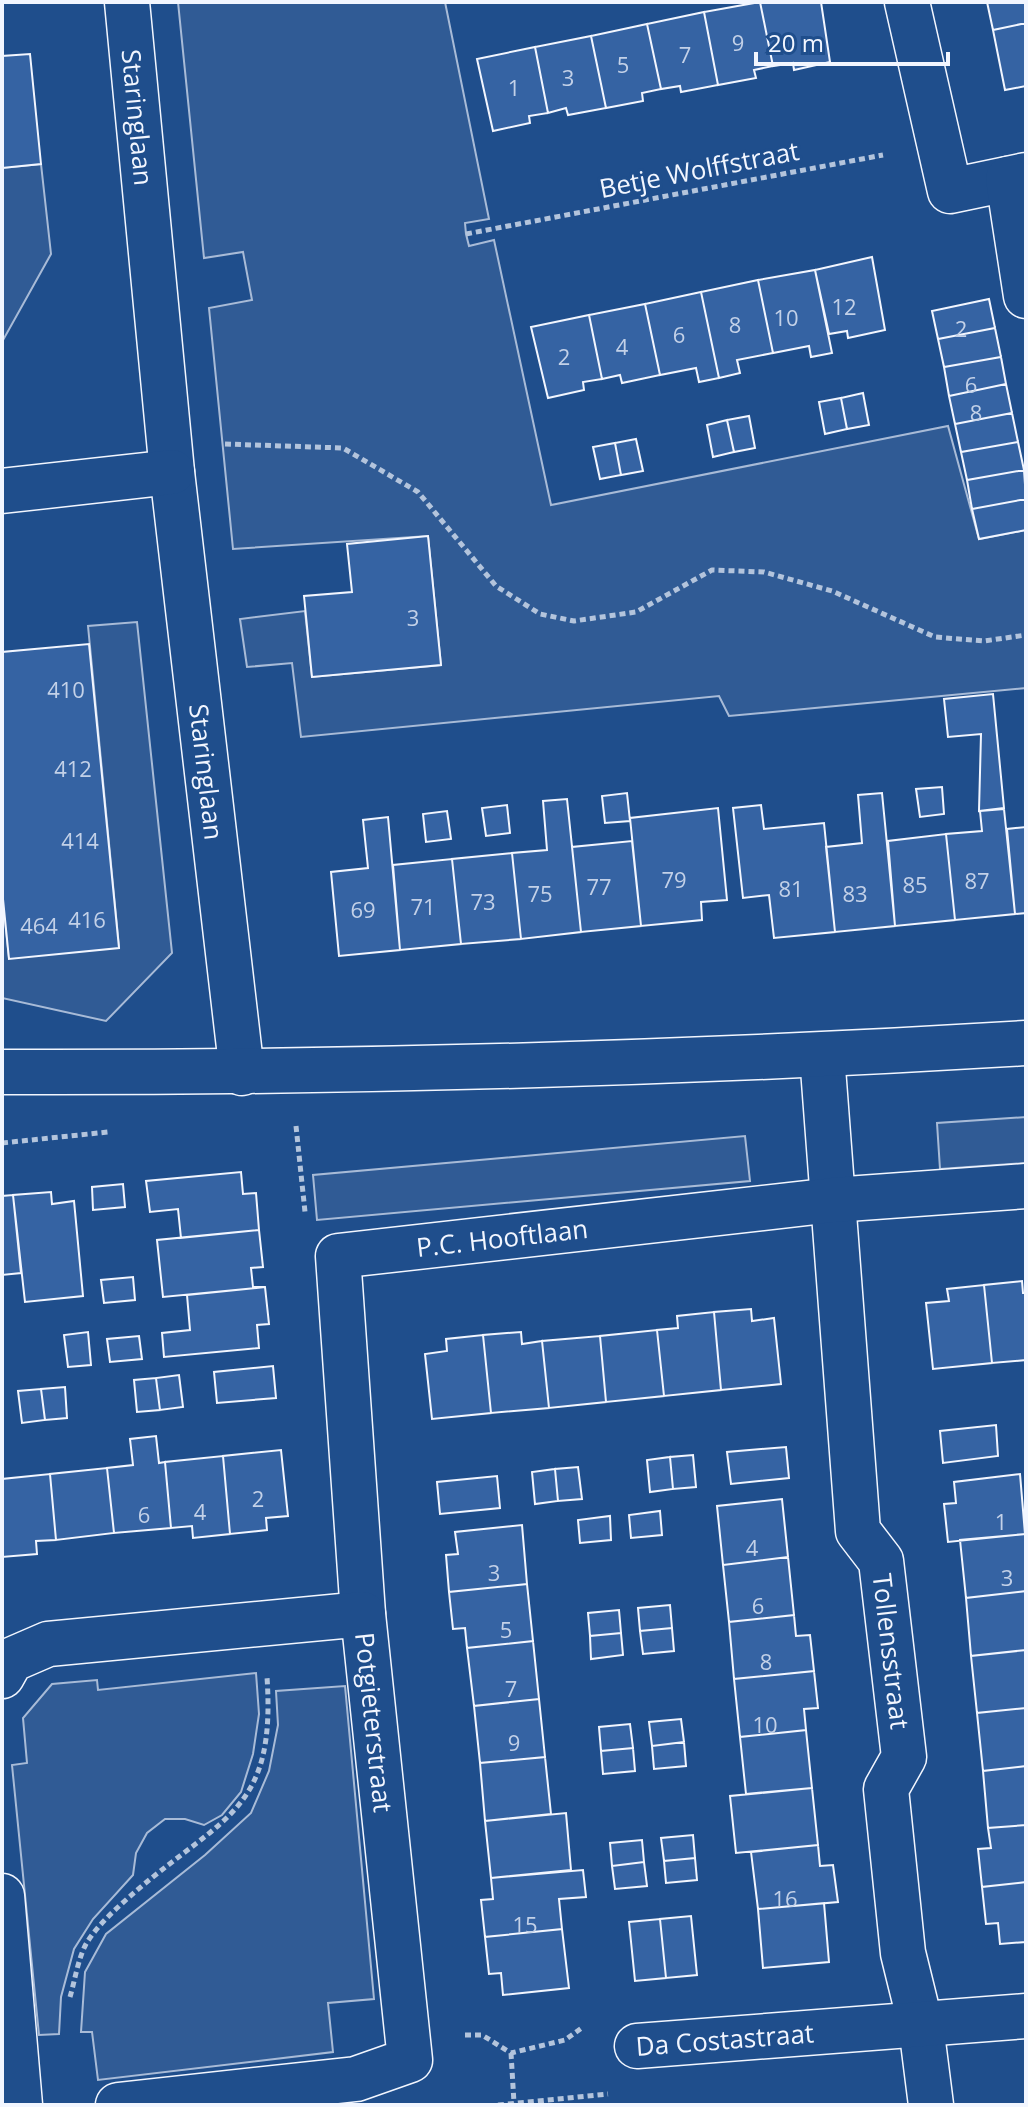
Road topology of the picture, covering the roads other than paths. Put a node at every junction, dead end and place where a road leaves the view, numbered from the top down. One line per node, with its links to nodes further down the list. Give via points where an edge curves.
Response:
1 (127, 2): 5 (street, Staringlaan)
2 (907, 2): 3 (street, via 950,191)
3 (1017, 177): 4 (street)
4 (1026, 296)
5 (172, 460): 6 (street); 10 (street, Staringlaan)
6 (2, 491)
7 (1026, 1043): 8 (street)
8 (822, 1055): 10 (street); 12 (street, Tollensstraat)
9 (2, 1072): 10 (street)
10 (242, 1073)
11 (1026, 1186): 12 (street, P.C. Hooftlaan)
12 (833, 1200): 13 (street, P.C. Hooftlaan, via 338,1256); 17 (street, Tollensstraat, via 858,1531 881,1561 903,1742 904,1757 886,1789 903,1953)
13 (363, 1614): 14 (street, Potgieterstraat, via 48,1644 11,1660); 20 (street, Potgieterstraat, via 410,2060 356,2079)
14 (2, 1676)
15 (2, 1896): 19 (street)
16 (1026, 2016): 17 (street, Da Costastraat)
17 (921, 2026): 18 (street, Da Costastraat); 21 (street, Tollensstraat)
18 (637, 2046)
19 (20, 2105)
20 (118, 2105)
21 (931, 2105)

